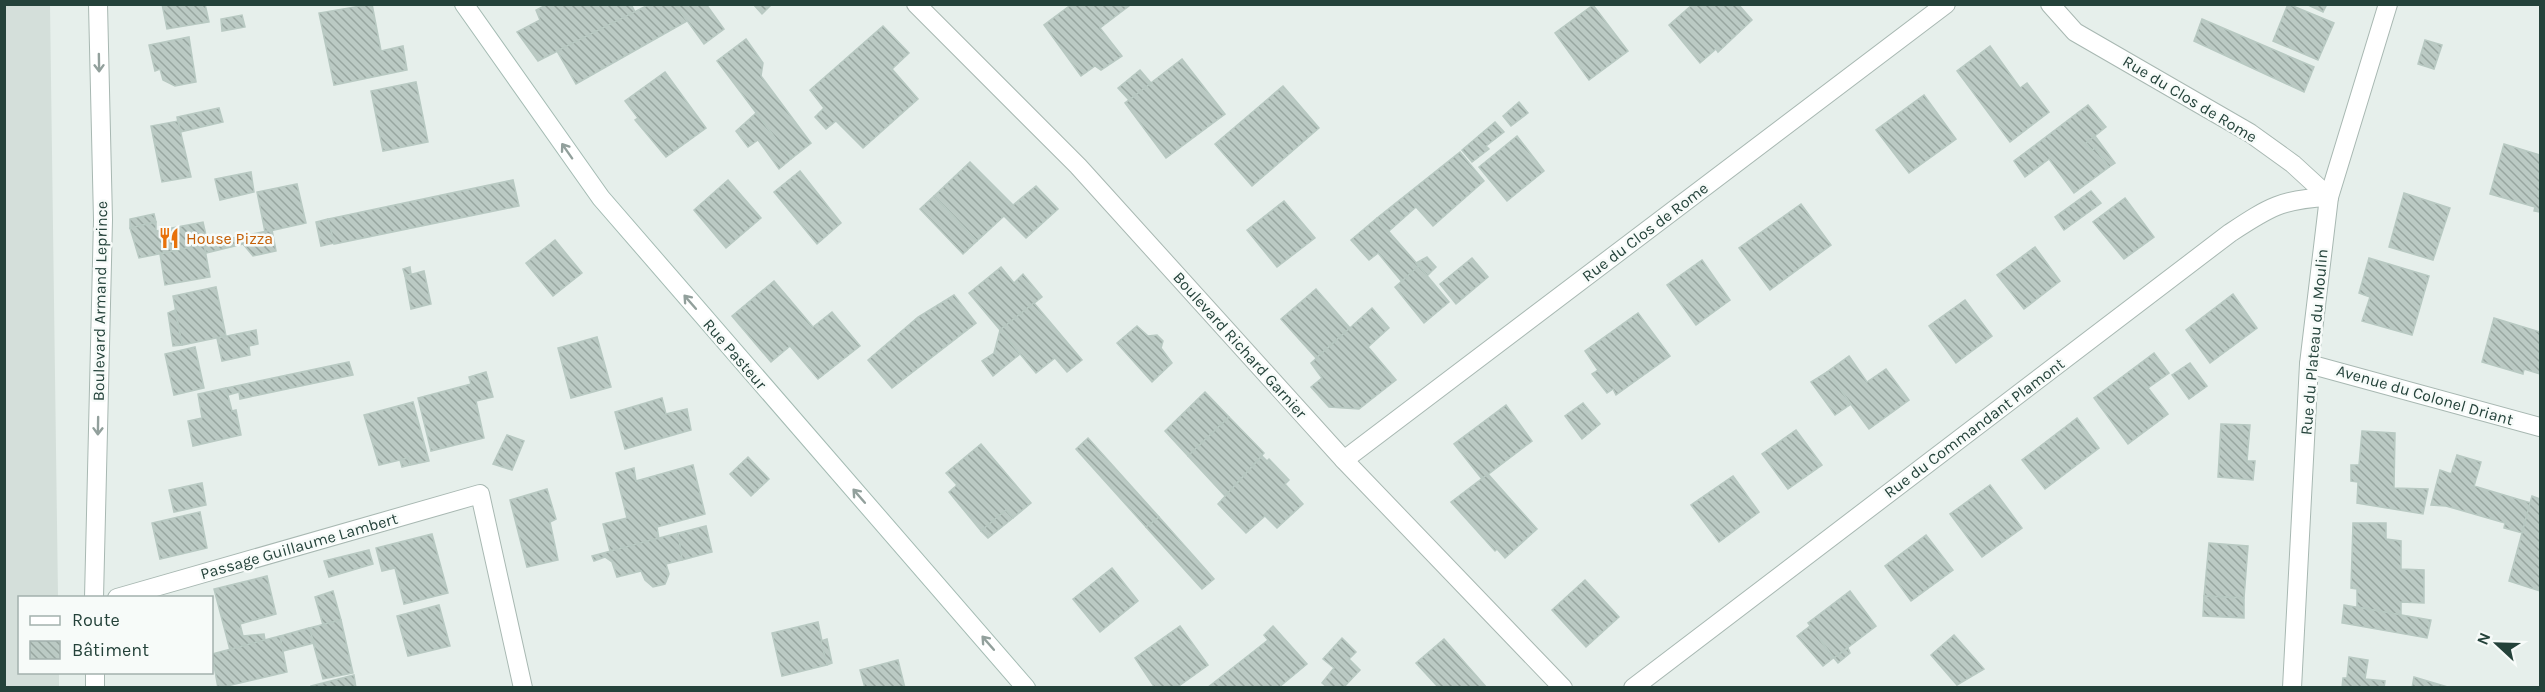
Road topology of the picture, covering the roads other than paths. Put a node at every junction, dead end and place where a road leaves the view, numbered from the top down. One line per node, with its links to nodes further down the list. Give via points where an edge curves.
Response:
1 (98, 4): 11 (street, Boulevard Armand Leprince, one-way to 11, via 103,220)
2 (464, 4): 14 (street, Rue Pasteur, one-way to 2, via 601,198)
3 (916, 4): 10 (street, Boulevard Richard Garnier, via 1078,166)
4 (1946, 4): 10 (street, Rue du Clos de Rome)
5 (2050, 4): 7 (street, Rue du Clos de Rome, via 2075,32 2250,133)
6 (2388, 4): 7 (street, Rue du Plateau du Moulin)
7 (2329, 197): 8 (street, Rue du Plateau du Moulin); 16 (street, Rue du Commandant Plamont, via 2300,198 2269,207 2230,233)
8 (2309, 364): 9 (street, Avenue du Colonel Driant); 17 (street, Rue du Plateau du Moulin)
9 (2541, 427)
10 (1344, 460): 15 (street, Boulevard Richard Garnier)
11 (94, 596)
12 (121, 596): 13 (street, Passage Guillaume Lambert, via 480,494)
13 (523, 687)
14 (1026, 687)
15 (1563, 687)
16 (1633, 687)
17 (2292, 687)

